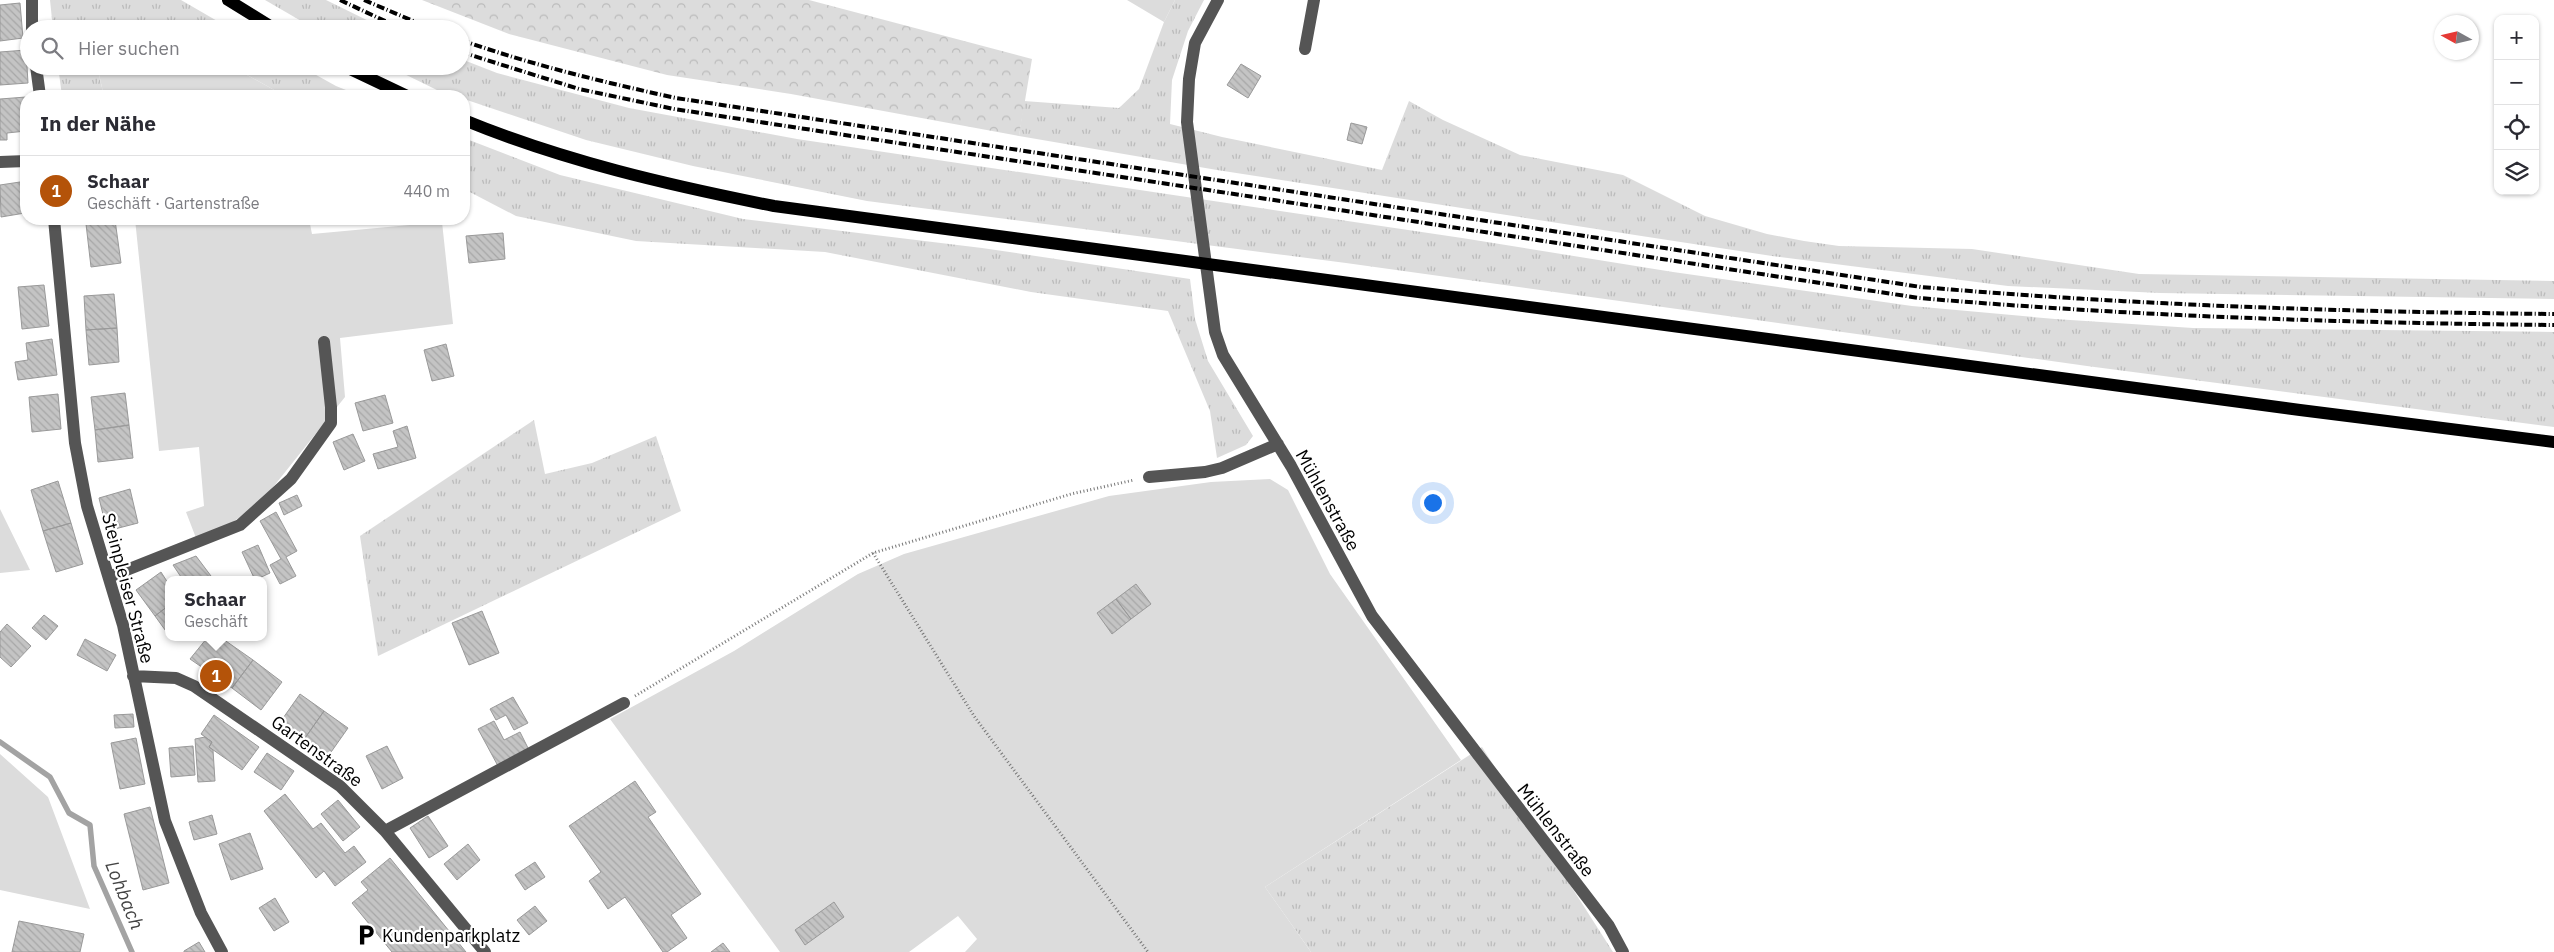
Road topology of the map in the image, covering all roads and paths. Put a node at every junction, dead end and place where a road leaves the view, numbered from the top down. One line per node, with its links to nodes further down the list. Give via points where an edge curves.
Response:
1 (32, 0): 5 (street)
2 (228, 0): 6 (main road)
3 (1218, 0): 18 (street, Mühlenstraße, via 1195,44 1187,122 1215,332 1223,355)
4 (1314, 0): 7 (street)
5 (32, 20)
6 (260, 20)
7 (1305, 49)
8 (37, 75): 10 (street)
9 (363, 75): 11 (main road)
10 (39, 90)
11 (394, 90)
12 (470, 122): 17 (main road, via 579,161 678,187 774,206)
13 (20, 161): 14 (street)
14 (0, 162)
15 (55, 225): 21 (street, Steinpleiser Straße, via 75,443 87,506)
16 (324, 342): 21 (street, via 331,423 291,479 240,525)
17 (2554, 442)
18 (1278, 444): 19 (street, via 1222,468); 28 (street, Mühlenstraße, via 1372,616 1609,926)
19 (1149, 477): 20 (path, via 1072,494)
20 (873, 553): 23 (path); 27 (path, via 974,716)
21 (108, 577): 22 (street, Steinpleiser Straße, via 123,625)
22 (133, 676): 24 (street, Gartenstraße, via 176,678 194,686 340,786); 25 (street, Steinpleiser Straße, via 165,821 201,913)
23 (624, 702): 24 (street)
24 (385, 831): 26 (street, Gartenstraße)
25 (222, 952)
26 (485, 952)
27 (1148, 952)
28 (1623, 952)

